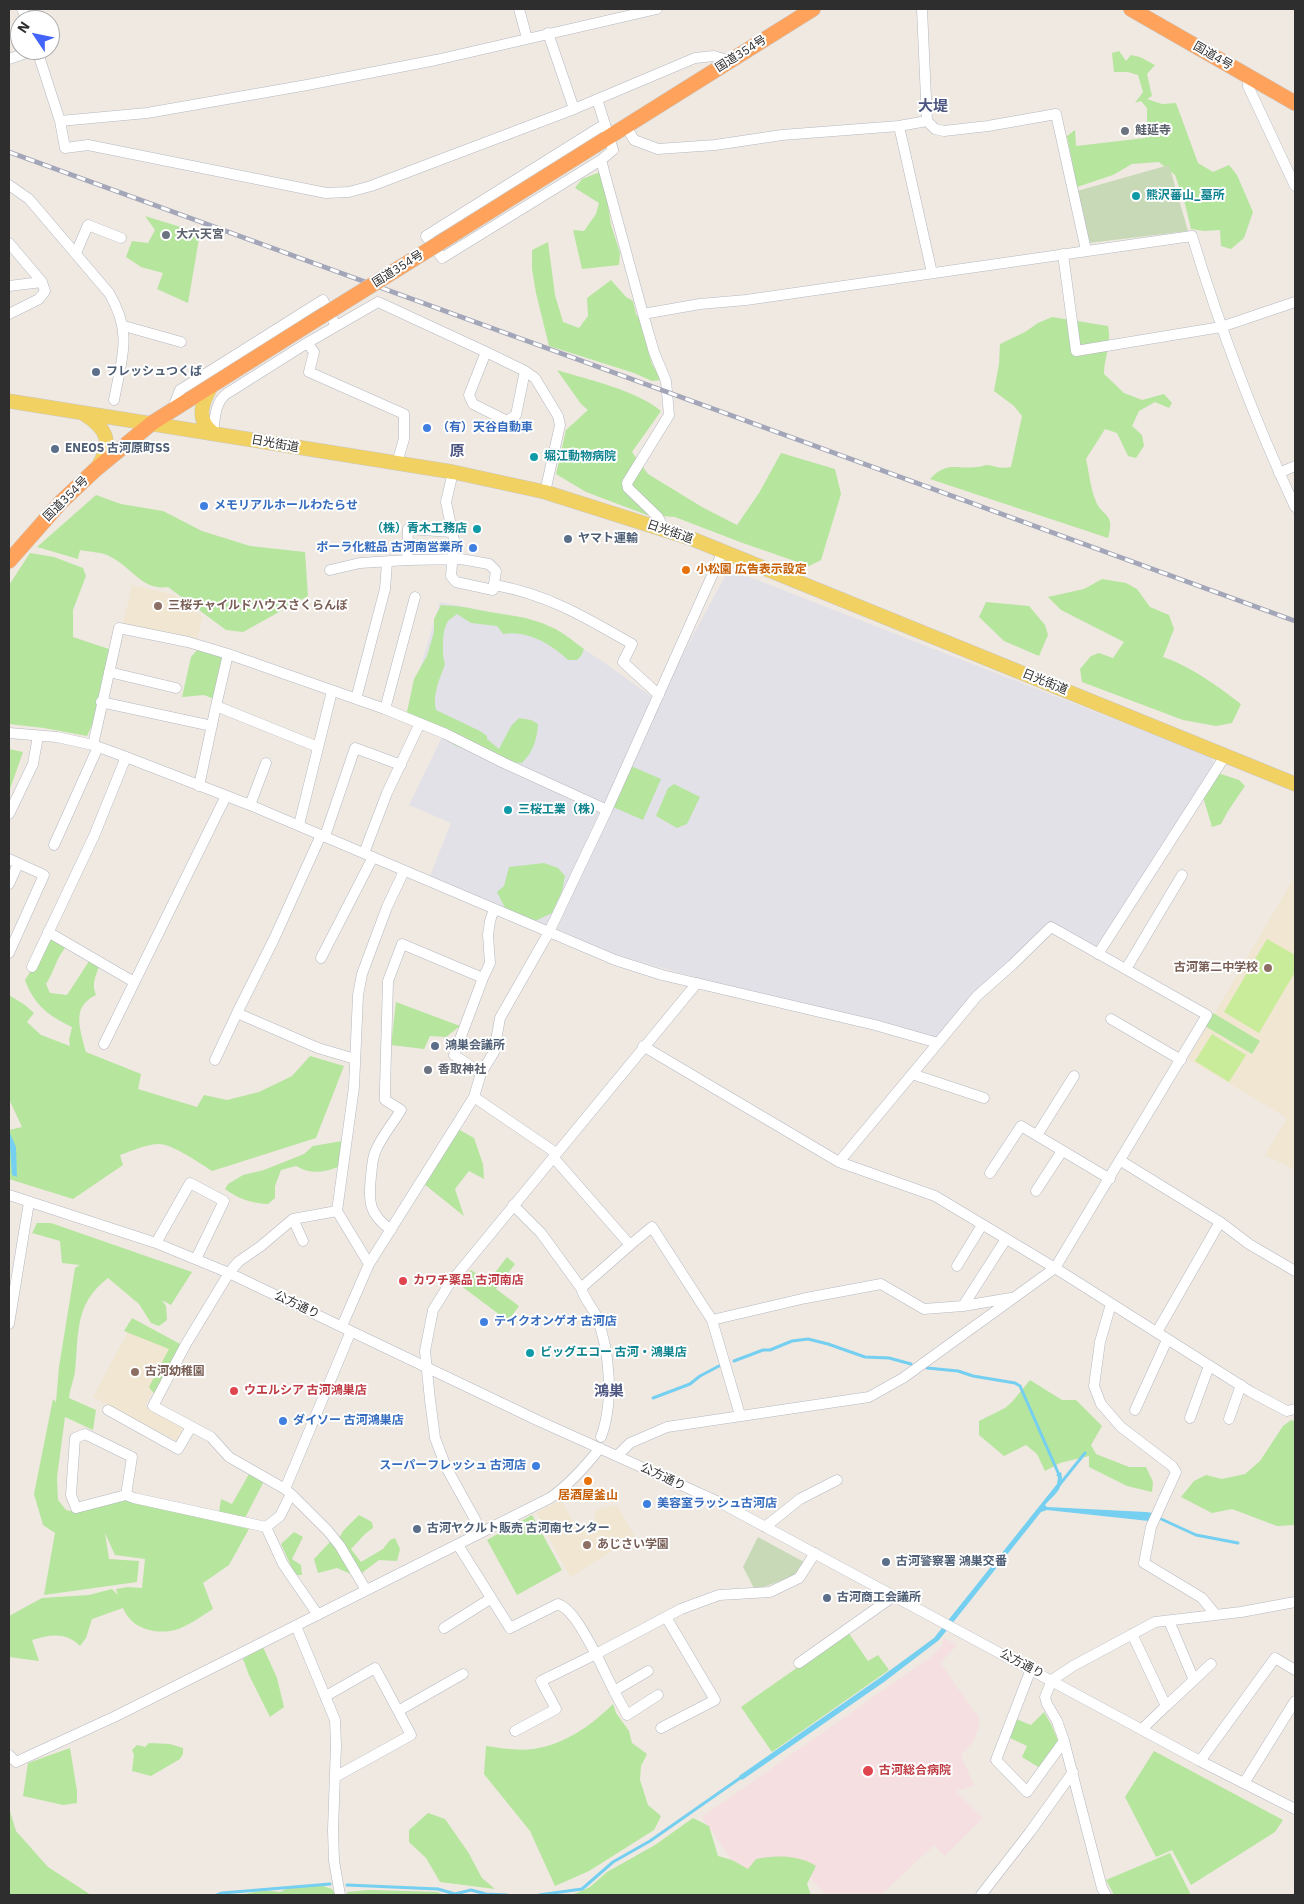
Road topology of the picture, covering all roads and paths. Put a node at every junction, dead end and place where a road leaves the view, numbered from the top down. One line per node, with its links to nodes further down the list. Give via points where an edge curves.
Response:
1 (519, 9): 7 (street)
2 (657, 9): 6 (street)
3 (813, 9): 9 (highway, 国道354号)
4 (922, 9): 15 (street)
5 (1131, 9): 10 (highway, 国道4号)
6 (548, 34): 7 (street); 13 (street)
7 (527, 38): 14 (street, via 436,60 166,110)
8 (39, 60): 14 (street)
9 (730, 61): 11 (street, via 714,56 695,58); 16 (highway, 国道354号)
10 (1249, 77): 12 (highway, 国道4号); 20 (street, via 1248,86)
11 (598, 99): 13 (street); 18 (street)
12 (1295, 103)
13 (574, 109): 14 (street, via 371,186 349,192 326,193 88,145 65,148)
14 (60, 121)
15 (927, 122): 17 (street); 24 (street, via 944,131 1056,114)
16 (626, 126): 17 (street, via 634,140 658,149); 18 (highway, 国道354号)
17 (899, 126): 27 (street)
18 (607, 130): 19 (street, via 613,150); 19 (street, via 426,236 442,258); 40 (highway, 国道354号, bridge, via 446,239)
19 (601, 160): 32 (street)
20 (1295, 186)
21 (11, 189): 25 (street, via 29,199)
22 (121, 238): 25 (street, via 88,225)
23 (9, 243): 28 (street)
24 (1086, 250): 26 (street); 35 (street, via 1192,236)
25 (76, 253): 33 (street, via 109,292)
26 (1063, 254): 27 (street); 35 (street, via 1076,350)
27 (932, 273): 32 (street)
28 (42, 282): 29 (street); 31 (street, via 45,291 39,299)
29 (9, 286)
30 (1295, 302): 35 (street)
31 (9, 314)
32 (643, 314): 54 (street, via 666,381 669,415 626,483 658,516)
33 (124, 326): 36 (street); 41 (street, via 125,339)
34 (336, 326): 37 (street); 38 (street, via 378,302); 43 (street, via 323,300 180,390)
35 (1220, 327): 51 (street)
36 (181, 342)
37 (307, 343): 46 (street, via 221,398); 47 (street, via 314,352 309,372 404,414 404,439)
38 (486, 352): 39 (street); 39 (street, via 469,395 473,404 507,421 516,415)
39 (525, 371): 52 (street, via 535,378 558,416 560,426)
40 (212, 384): 43 (highway, 国道354号); 46 (main road, via 204,398 201,413 203,423)
41 (114, 400)
42 (9, 401): 44 (main road, 日光街道)
43 (171, 411): 45 (highway, 国道354号)
44 (80, 412): 45 (main road, 日光街道); 49 (main road, via 99,425 106,438 107,449)
45 (152, 423): 46 (main road, 日光街道); 49 (highway, 国道354号)
46 (212, 434): 47 (main road, 日光街道)
47 (397, 463): 50 (main road, 日光街道)
48 (1295, 466): 51 (street)
49 (95, 470): 59 (highway, 国道354号, via 36,528)
50 (453, 472): 52 (main road, 日光街道); 55 (street, via 446,502)
51 (1280, 473): 53 (street)
52 (544, 492): 54 (main road, 日光街道)
53 (1295, 507)
54 (664, 529): 56 (main road, 日光街道)
55 (452, 532): 57 (street); 58 (street, via 408,529)
56 (723, 551): 68 (street); 79 (main road, 日光街道)
57 (452, 559): 58 (street); 62 (street, via 489,564 496,571); 62 (street, via 450,576 456,582 493,590)
58 (408, 560): 60 (street)
59 (9, 562)
60 (387, 562): 61 (street, via 360,563); 69 (street, via 386,589)
61 (330, 570)
62 (495, 585): 68 (street, via 523,590 574,611 632,644 622,662)
63 (416, 597): 72 (street)
64 (228, 654): 65 (street, via 119,628); 67 (street); 71 (street)
65 (109, 672): 66 (street); 70 (street)
66 (176, 688)
67 (332, 691): 69 (street); 78 (street)
68 (659, 694): 87 (street)
69 (356, 699): 72 (street)
70 (101, 702): 74 (street); 77 (street)
71 (216, 706): 74 (street); 78 (street)
72 (385, 709): 73 (street)
73 (420, 723): 82 (street); 87 (street)
74 (212, 726): 84 (street)
75 (9, 733): 76 (street)
76 (38, 736): 77 (street); 88 (street, via 33,764)
77 (95, 746): 80 (street); 91 (street)
78 (318, 747): 89 (street)
79 (1225, 756): 83 (main road, 日光街道); 101 (street)
80 (126, 757): 84 (street); 98 (street, via 94,836)
81 (266, 764): 86 (street)
82 (401, 765): 90 (street, via 355,748); 92 (street, via 387,793)
83 (1295, 784)
84 (199, 786): 85 (street)
85 (226, 796): 86 (street); 106 (street)
86 (250, 805): 89 (street)
87 (607, 810): 99 (street)
88 (9, 814)
89 (299, 825): 90 (street)
90 (323, 836): 92 (street); 108 (street)
91 (54, 845)
92 (368, 855): 94 (street); 102 (street)
93 (14, 861): 96 (street); 100 (street, via 44,874)
94 (404, 871): 97 (street); 113 (street, via 362,974)
95 (1182, 875): 104 (street)
96 (9, 884)
97 (494, 909): 99 (street); 105 (street, via 488,935 490,962)
98 (48, 932): 103 (street); 106 (street)
99 (549, 932): 107 (street, via 615,960); 116 (street, via 500,1018 494,1052)
100 (9, 953)
101 (1098, 954): 104 (street); 110 (street, via 1050,927 977,996)
102 (321, 958)
103 (32, 967)
104 (1126, 969): 115 (street, via 1207,1015)
105 (483, 978): 116 (street, via 454,1055); 136 (street, via 402,944 388,981 385,1100 401,1110 376,1148 369,1203 381,1223)
106 (134, 982): 111 (street)
107 (697, 983): 110 (street); 112 (street)
108 (236, 1013): 113 (street, via 318,1048); 114 (street)
109 (1111, 1019): 115 (street)
110 (938, 1043): 117 (street)
111 (104, 1044)
112 (643, 1046): 123 (street); 125 (street)
113 (355, 1059): 132 (street)
114 (215, 1060)
115 (1181, 1060): 124 (street)
116 (481, 1072): 119 (street)
117 (912, 1074): 120 (street); 125 (street)
118 (1074, 1076): 121 (street)
119 (474, 1097): 123 (street); 136 (street)
120 (984, 1098)
121 (1037, 1135): 122 (street); 126 (street, via 1021,1126)
122 (1062, 1151): 127 (street); 128 (street)
123 (554, 1155): 131 (street); 140 (street)
124 (1121, 1160): 127 (street); 134 (street)
125 (839, 1162): 135 (street, via 935,1196)
126 (990, 1173)
127 (1110, 1179): 144 (street)
128 (1036, 1191)
129 (9, 1196): 130 (street, 公方通り)
130 (29, 1202): 139 (street, 公方通り); 152 (street)
131 (513, 1205): 147 (street, via 541,1233); 156 (street, via 450,1284 434,1310 425,1351)
132 (337, 1211): 133 (street); 142 (street)
133 (293, 1219): 138 (street); 146 (street)
134 (1220, 1222): 145 (street, via 1249,1244); 154 (street)
135 (982, 1225): 137 (street); 143 (street)
136 (391, 1230): 142 (street)
137 (1006, 1239): 144 (street); 150 (street)
138 (303, 1241)
139 (156, 1243): 141 (street, 公方通り); 141 (street, via 190,1183 224,1201)
140 (630, 1245): 147 (street); 151 (street, via 652,1227)
141 (196, 1259): 146 (street, 公方通り)
142 (369, 1264): 153 (street)
143 (957, 1266)
144 (1055, 1268): 148 (street); 149 (street)
145 (1295, 1271)
146 (228, 1273): 153 (street, 公方通り); 166 (street, via 153,1406)
147 (581, 1288): 167 (street, via 595,1314 605,1353 609,1399)
148 (1015, 1298): 150 (street); 163 (street, via 903,1378 869,1397)
149 (1111, 1304): 154 (street); 182 (street, via 1100,1342 1094,1386 1101,1404 1121,1427 1176,1472 1151,1527 1144,1563 1202,1598)
150 (963, 1306): 151 (street, via 924,1309 881,1284)
151 (712, 1320): 163 (street)
152 (9, 1324)
153 (346, 1328): 156 (street, 公方通り); 171 (street)
154 (1157, 1332): 155 (street)
155 (1167, 1340): 157 (street); 161 (street)
156 (426, 1366): 168 (street, 公方通り); 175 (street, via 435,1438 446,1468)
157 (1209, 1366): 158 (street); 164 (street)
158 (1241, 1385): 162 (street); 165 (street)
159 (1295, 1403): 162 (street)
160 (108, 1410): 166 (street, via 178,1449)
161 (1135, 1410)
162 (1291, 1410)
163 (740, 1415): 169 (street, via 667,1427 630,1443)
164 (1190, 1418)
165 (1229, 1419)
166 (191, 1427): 171 (street, via 211,1437 229,1457)
167 (601, 1437)
168 (600, 1448): 169 (street, 公方通り); 175 (street, via 565,1488)
169 (617, 1456): 174 (street, 公方通り)
170 (836, 1480): 174 (street, via 800,1499)
171 (288, 1491): 173 (street, via 280,1516); 178 (street, via 340,1546)
172 (126, 1495): 172 (street, via 132,1457 85,1434 75,1438 71,1495 76,1508); 173 (street)
173 (266, 1527): 183 (street, via 283,1564)
174 (765, 1527): 177 (street, 公方通り)
175 (482, 1532): 176 (street)
176 (458, 1545): 178 (street); 180 (street)
177 (815, 1553): 179 (street, 公方通り); 184 (street, via 799,1578 770,1592 718,1595)
178 (366, 1590): 183 (street)
179 (894, 1596): 190 (street); 192 (street, 公方通り)
180 (490, 1599): 187 (street); 189 (street, via 510,1628 558,1604 564,1606)
181 (1295, 1602): 182 (street)
182 (1215, 1614): 185 (street)
183 (318, 1615): 186 (street)
184 (666, 1617): 189 (street); 204 (street, via 715,1700)
185 (1169, 1621): 188 (street, via 1155,1622); 197 (street)
186 (296, 1626): 200 (street); 208 (street, via 16,1762)
187 (444, 1628)
188 (1132, 1634): 196 (street); 202 (street)
189 (596, 1654): 198 (street); 206 (street, via 542,1680 556,1709)
190 (799, 1663)
191 (1211, 1664): 197 (street)
192 (1031, 1669): 196 (street, 公方通り); 207 (street, via 996,1760 1027,1792)
193 (1295, 1670): 209 (street, via 1274,1658)
194 (648, 1671): 198 (street)
195 (463, 1674): 203 (street)
196 (1052, 1680): 205 (street, 公方通り); 207 (street, via 1045,1697)
197 (1194, 1680): 202 (street)
198 (614, 1691): 199 (street, via 627,1715)
199 (658, 1695)
200 (326, 1696): 203 (street, via 375,1668); 211 (street, via 335,1720)
201 (1295, 1701): 212 (street)
202 (1166, 1706): 205 (street)
203 (398, 1711): 211 (street, via 411,1735)
204 (661, 1728)
205 (1142, 1729): 209 (street, 公方通り)
206 (515, 1731)
207 (1064, 1741): 210 (street)
208 (9, 1754)
209 (1200, 1760): 212 (street, 公方通り)
210 (1073, 1772): 215 (street); 216 (street)
211 (335, 1777): 214 (street, via 332,1830)
212 (1244, 1783): 213 (street, 公方通り)
213 (1295, 1809)
214 (340, 1895)
215 (981, 1895)
216 (1106, 1895)

